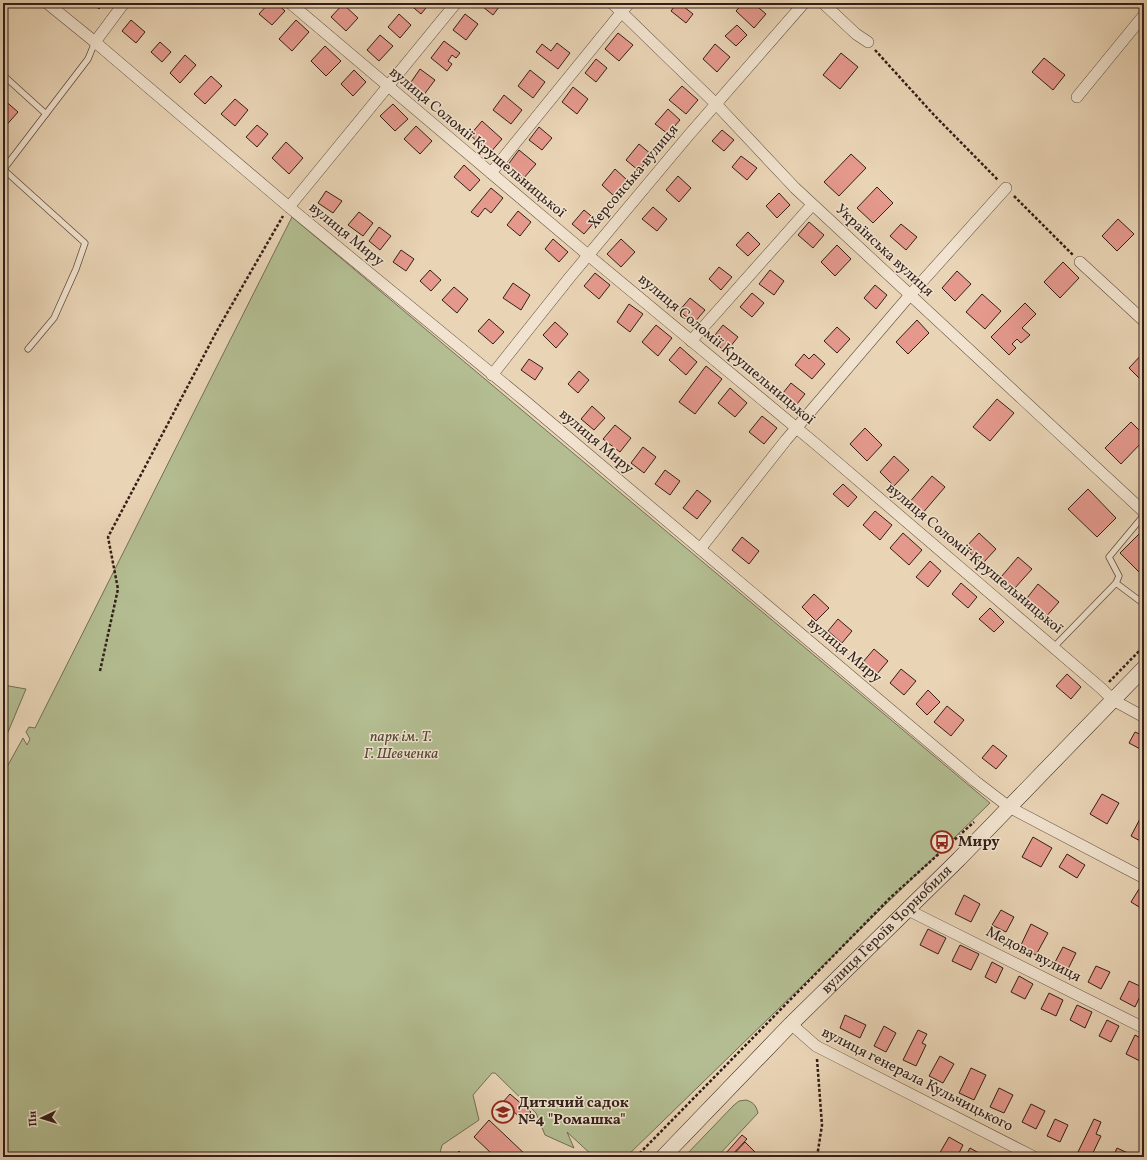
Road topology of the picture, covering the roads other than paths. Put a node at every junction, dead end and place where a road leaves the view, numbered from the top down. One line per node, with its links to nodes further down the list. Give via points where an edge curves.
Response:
1 (46, 3): 11 (street, вулиця Миру)
2 (124, 3): 11 (street)
3 (290, 3): 14 (street, вулиця Соломії Крушельницької)
4 (456, 3): 14 (street)
5 (612, 3): 9 (street, Українська вулиця)
6 (629, 3): 9 (street)
7 (804, 3): 16 (street, Херсонська вулиця)
8 (823, 3): 12 (street)
9 (622, 12): 16 (street, Українська вулиця); 19 (street)
10 (1144, 15): 15 (street)
11 (95, 42): 17 (lane, via 88,59); 22 (street, вулиця Миру)
12 (868, 42)
13 (3, 75): 17 (lane)
14 (388, 86): 19 (street, вулиця Соломії Крушельницької); 22 (street)
15 (1076, 96)
16 (716, 104): 21 (street, Українська вулиця); 23 (street, Херсонська вулиця)
17 (46, 114): 18 (lane)
18 (3, 169): 28 (lane, via 85,243 54,318)
19 (491, 173): 23 (street, вулиця Соломії Крушельницької)
20 (1006, 188): 25 (street)
21 (812, 204): 25 (street, Українська вулиця); 27 (street)
22 (289, 207): 29 (street, вулиця Миру)
23 (588, 256): 27 (street, вулиця Соломії Крушельницької); 29 (street, Херсонська вулиця)
24 (1080, 262): 26 (street)
25 (910, 295): 30 (street); 31 (street, Українська вулиця)
26 (1144, 321)
27 (691, 341): 30 (street, вулиця Соломії Крушельницької)
28 (28, 349)
29 (492, 375): 32 (street, вулиця Миру)
30 (797, 429): 32 (street); 35 (street, вулиця Соломії Крушельницької)
31 (1144, 513): 33 (lane, via 1109,557 1119,576)
32 (700, 549): 39 (street, вулиця Миру)
33 (1116, 583): 34 (lane); 35 (lane)
34 (1144, 604)
35 (1054, 648): 37 (street, вулиця Соломії Крушельницької)
36 (1144, 668): 37 (street, вулиця Героїв Чорнобиля)
37 (1112, 700): 38 (street, вулиця Соломії Крушельницької); 39 (street, вулиця Героїв Чорнобиля)
38 (1144, 718)
39 (1009, 807): 40 (street, вулиця Миру); 41 (street, вулиця Героїв Чорнобиля)
40 (1144, 878)
41 (908, 910): 42 (street, вулиця Героїв Чорнобиля); 43 (street, Медова вулиця)
42 (791, 1024): 44 (street, вулиця Героїв Чорнобиля); 45 (street, вулиця генерала Кульчицького, via 816,1046)
43 (1144, 1028)
44 (663, 1157)
45 (1034, 1157)

